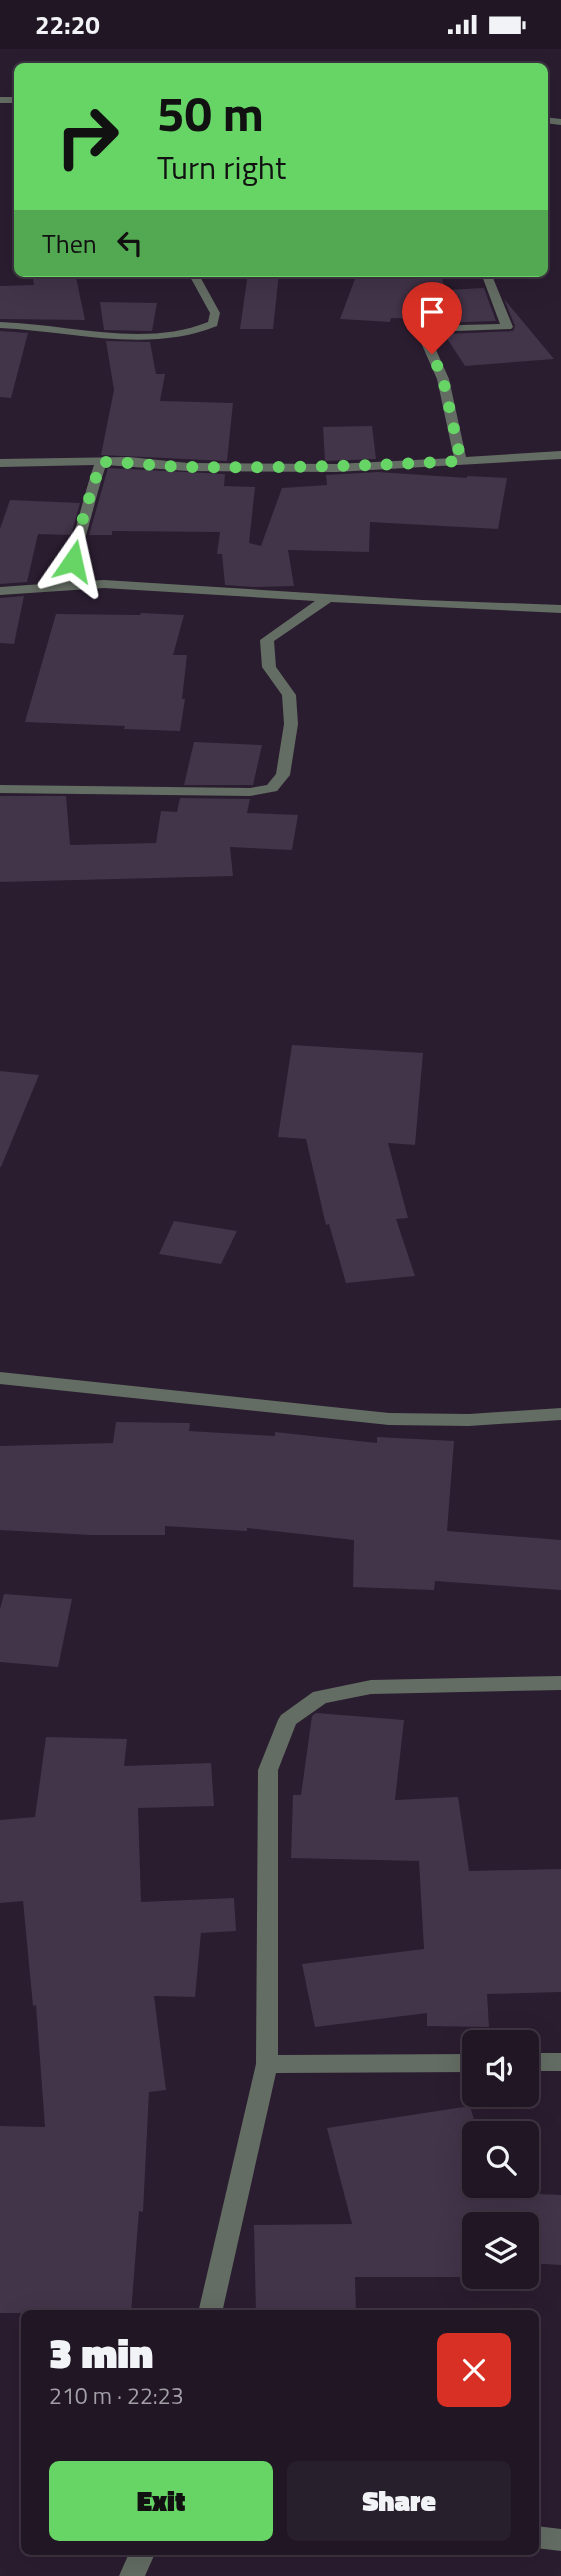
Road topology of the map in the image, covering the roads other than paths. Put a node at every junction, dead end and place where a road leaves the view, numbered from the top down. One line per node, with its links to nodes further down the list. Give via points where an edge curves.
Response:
1 (195, 277): 3 (street, via 215,313 213,324 192,333 146,335)
2 (488, 277): 5 (street, via 507,327 421,329 443,379)
3 (0, 325)
4 (561, 455): 5 (street)
5 (461, 461): 6 (street, via 337,468)
6 (101, 462): 7 (street); 8 (street)
7 (0, 463)
8 (62, 586): 9 (street); 10 (street, via 143,586)
9 (0, 591)
10 (328, 598): 11 (street); 12 (street, via 267,640 269,667 289,695 291,724 284,775 272,788 250,792)
11 (561, 609)
12 (0, 789)
13 (0, 1378): 14 (street, via 389,1419)
14 (561, 1414)
15 (561, 1683): 19 (street, via 371,1686 320,1697 288,1720 268,1770)
16 (539, 2062): 17 (street)
17 (561, 2062)
18 (462, 2063): 19 (street)
19 (267, 2064): 20 (street)
20 (211, 2310)
21 (539, 2537): 22 (street)
22 (561, 2540)
23 (141, 2555): 24 (street)
24 (132, 2576)

